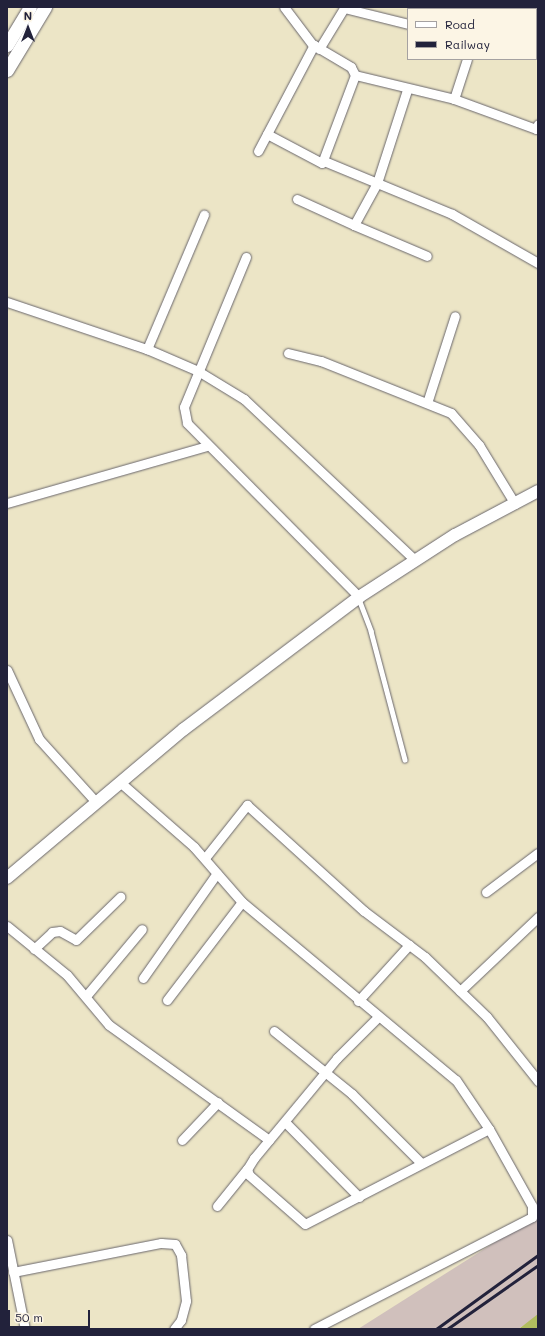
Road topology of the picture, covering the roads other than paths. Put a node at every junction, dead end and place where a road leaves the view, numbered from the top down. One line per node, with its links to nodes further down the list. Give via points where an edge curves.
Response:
1 (30, 7): 5 (main road)
2 (45, 7): 8 (main road)
3 (284, 7): 6 (street)
4 (407, 24): 6 (street, via 344,8)
5 (7, 45)
6 (317, 47): 9 (street, via 351,67); 13 (street)
7 (467, 60): 11 (street)
8 (7, 70)
9 (355, 75): 10 (street); 15 (street)
10 (407, 90): 11 (street); 16 (street)
11 (454, 99): 12 (street, via 536,129)
12 (538, 124)
13 (267, 134): 14 (street); 15 (street, via 320,164)
14 (258, 151)
15 (324, 161): 16 (street)
16 (377, 183): 19 (street); 22 (street, via 452,214)
17 (297, 199): 19 (street)
18 (204, 215): 25 (street)
19 (354, 225): 20 (street)
20 (427, 256)
21 (246, 257): 27 (street)
22 (538, 263)
23 (7, 302): 25 (street)
24 (455, 316): 28 (street)
25 (147, 349): 27 (street)
26 (288, 353): 28 (street, via 321,361)
27 (198, 371): 29 (street, via 184,407 193,432); 33 (street, via 244,399)
28 (427, 403): 32 (street, via 451,413 479,445)
29 (207, 446): 31 (street); 34 (street)
30 (538, 491): 32 (street)
31 (7, 504)
32 (515, 504): 33 (street)
33 (414, 559): 34 (street)
34 (358, 597): 36 (lane, via 371,631); 37 (street, via 218,702)
35 (7, 670): 38 (street, via 39,739)
36 (405, 760)
37 (121, 783): 38 (street); 40 (street)
38 (96, 802): 42 (street)
39 (538, 853): 43 (street)
40 (205, 858): 41 (street); 49 (street, via 247,805 364,911)
41 (217, 874): 45 (street); 51 (street)
42 (7, 878)
43 (486, 892)
44 (120, 897): 50 (street, via 76,940 60,931 52,932)
45 (242, 902): 54 (street); 55 (street)
46 (538, 916): 52 (street)
47 (7, 926): 50 (street)
48 (142, 929): 53 (street)
49 (409, 945): 52 (street); 55 (street)
50 (34, 948): 53 (street)
51 (143, 978)
52 (460, 991): 59 (street, via 488,1017)
53 (86, 996): 60 (street, via 109,1025)
54 (168, 1000)
55 (358, 1001): 56 (street)
56 (377, 1018): 58 (street); 62 (street, via 452,1076)
57 (274, 1031): 58 (street)
58 (326, 1072): 61 (street); 65 (street, via 381,1120)
59 (538, 1081)
60 (218, 1102): 63 (street); 64 (street)
61 (286, 1123): 64 (street); 67 (street)
62 (489, 1129): 65 (street); 73 (street, via 532,1206 532,1217)
63 (182, 1140)
64 (269, 1140): 66 (street)
65 (421, 1162): 67 (street)
66 (248, 1169): 67 (street, via 249,1175 302,1224); 68 (street)
67 (359, 1197)
68 (217, 1206)
69 (7, 1240): 70 (street)
70 (13, 1272): 71 (street); 72 (street, via 161,1243 175,1244 181,1255 186,1301 181,1320)
71 (24, 1329)
72 (174, 1329)
73 (314, 1329)

